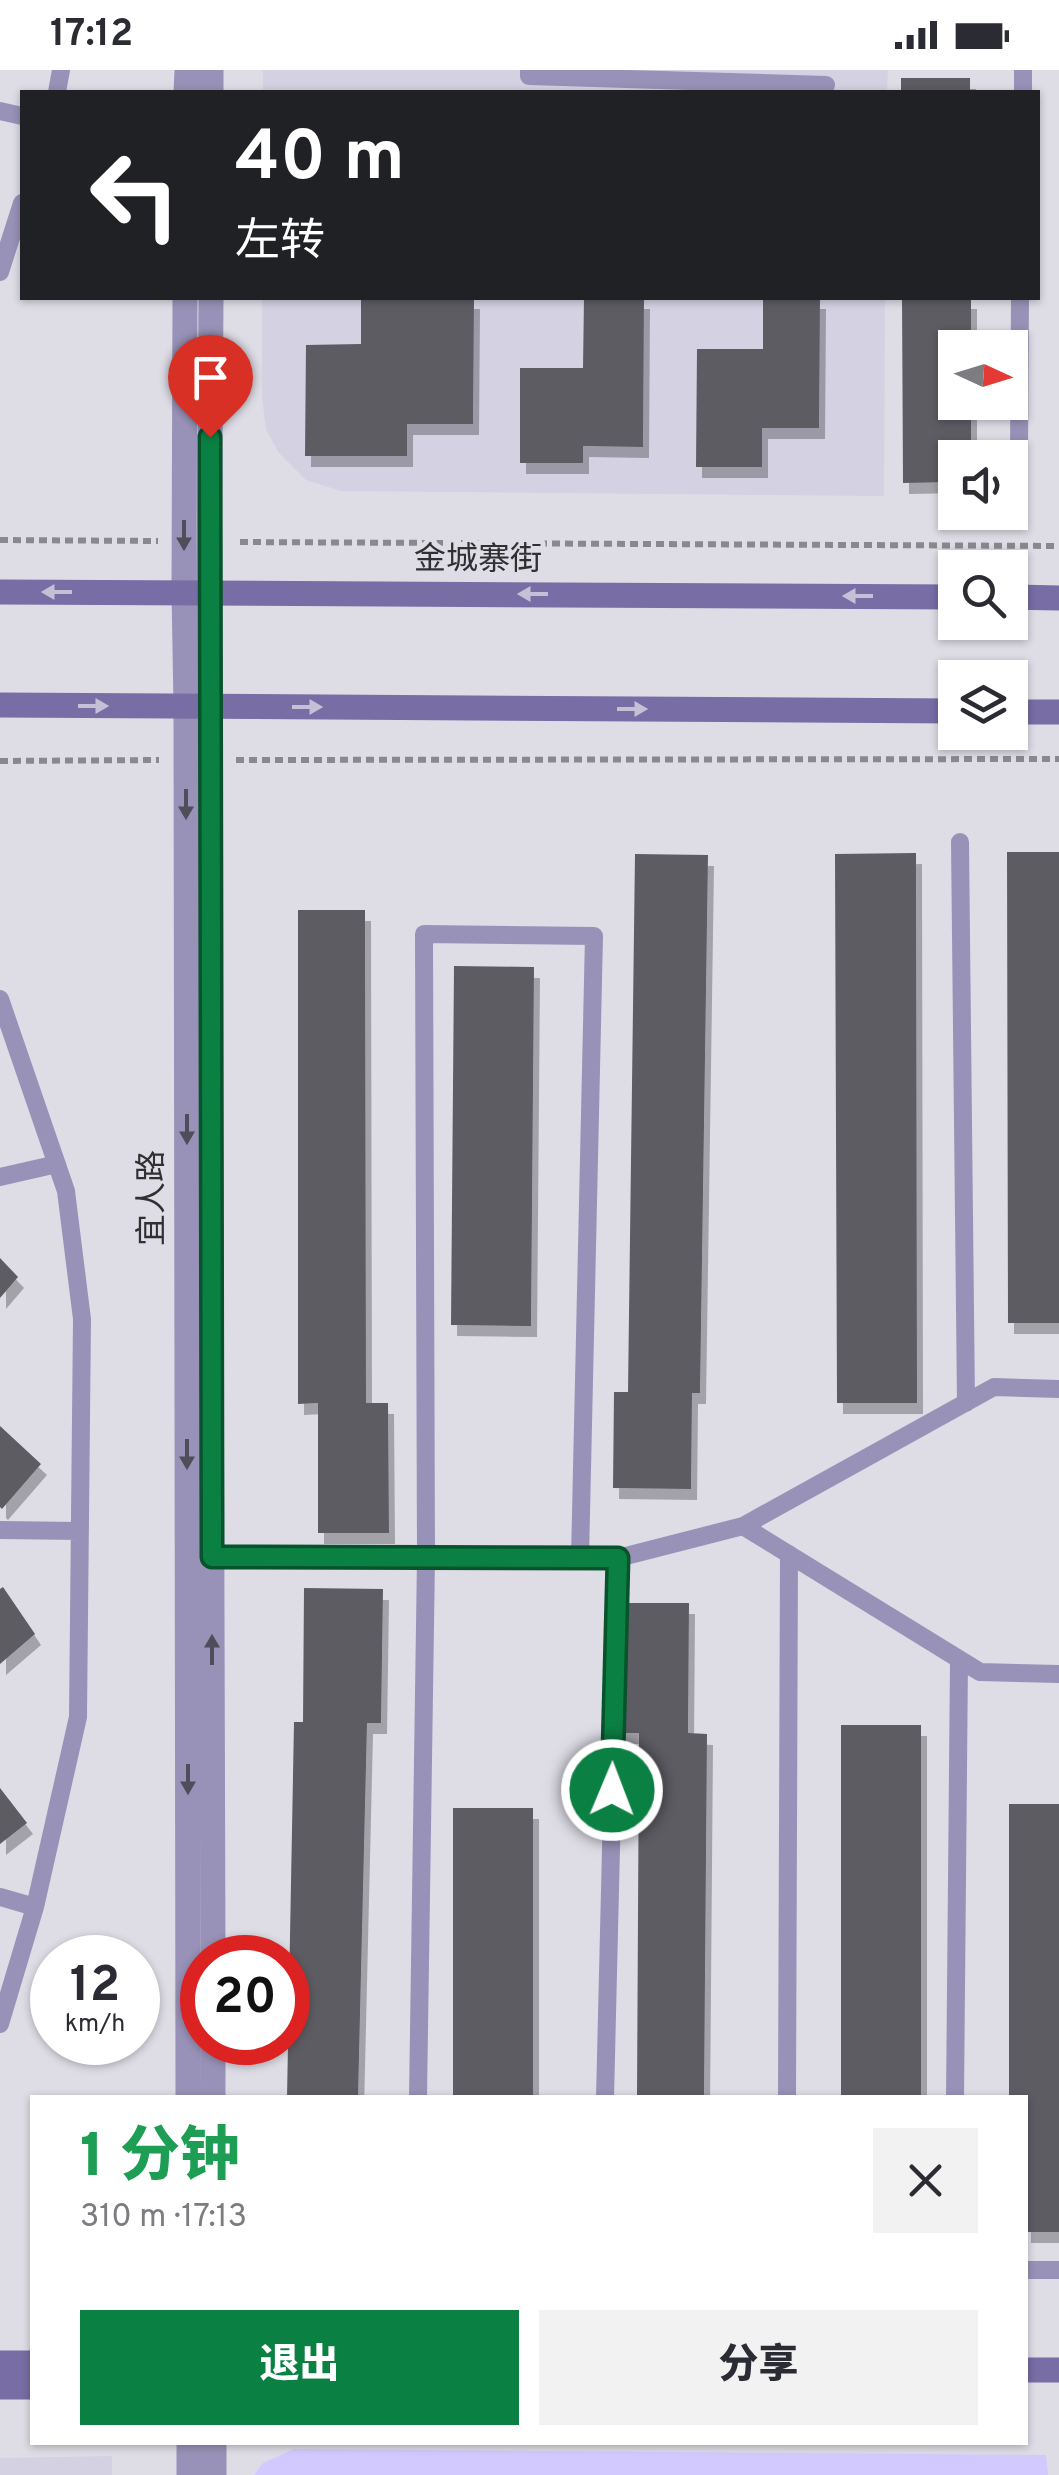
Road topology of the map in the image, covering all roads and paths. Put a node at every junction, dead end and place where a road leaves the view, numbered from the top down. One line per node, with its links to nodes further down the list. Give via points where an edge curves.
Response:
1 (529, 70): 2 (lane, via 529,76)
2 (826, 85)
3 (20, 209): 4 (lane)
4 (0, 272)
5 (186, 300): 10 (street, 宜人路, one-way to 10)
6 (210, 300): 10 (street, 宜人路)
7 (1020, 300): 8 (lane)
8 (1018, 440)
9 (0, 540): 10 (path)
10 (197, 541): 11 (path); 13 (street, 宜人路)
11 (1059, 546)
12 (0, 592): 13 (main road, 金城寨街, one-way to 12)
13 (196, 592): 14 (main road, 金城寨街, one-way to 13); 18 (street, 宜人路)
14 (938, 597)
15 (1028, 597): 16 (main road)
16 (1059, 598)
17 (0, 705): 18 (main road, one-way to 18)
18 (198, 706): 19 (main road, one-way to 19); 23 (street, 宜人路)
19 (938, 711)
20 (1028, 712): 21 (main road)
21 (1059, 712)
22 (1059, 759): 23 (path)
23 (198, 760): 24 (path); 35 (street, 宜人路)
24 (0, 761)
25 (960, 842): 30 (lane)
26 (0, 999): 27 (lane)
27 (57, 1164): 28 (lane); 33 (lane, via 82,1319)
28 (0, 1177)
29 (1059, 1390): 30 (lane, via 994,1387)
30 (966, 1403): 31 (lane)
31 (743, 1526): 34 (lane); 38 (lane)
32 (0, 1530): 33 (lane)
33 (80, 1530): 42 (lane, via 78,1717)
34 (789, 1554): 39 (lane); 50 (lane)
35 (200, 1557): 36 (lane); 43 (street, 宜人路, one-way to 35); 46 (street, 宜人路, one-way to 46)
36 (426, 1558): 37 (lane); 37 (lane, via 424,934 594,936); 48 (lane)
37 (580, 1558): 38 (lane)
38 (618, 1558): 49 (lane)
39 (960, 1660): 40 (lane, via 980,1672); 51 (lane)
40 (1059, 1674)
41 (0, 1897): 42 (lane)
42 (35, 1907): 44 (lane)
43 (212, 1935)
44 (0, 2024)
45 (213, 2065): 47 (street)
46 (188, 2095)
47 (213, 2095)
48 (418, 2095)
49 (605, 2095)
50 (787, 2095)
51 (955, 2095)
52 (1028, 2270): 53 (lane)
53 (1059, 2270)
54 (0, 2363): 55 (main road)
55 (30, 2363)
56 (1028, 2370): 57 (main road)
57 (1059, 2370)
58 (0, 2387): 59 (main road)
59 (30, 2387)
60 (1028, 2387): 61 (main road)
61 (1059, 2387)
62 (190, 2445): 64 (street)
63 (214, 2445): 65 (street)
64 (190, 2475)
65 (214, 2475)

